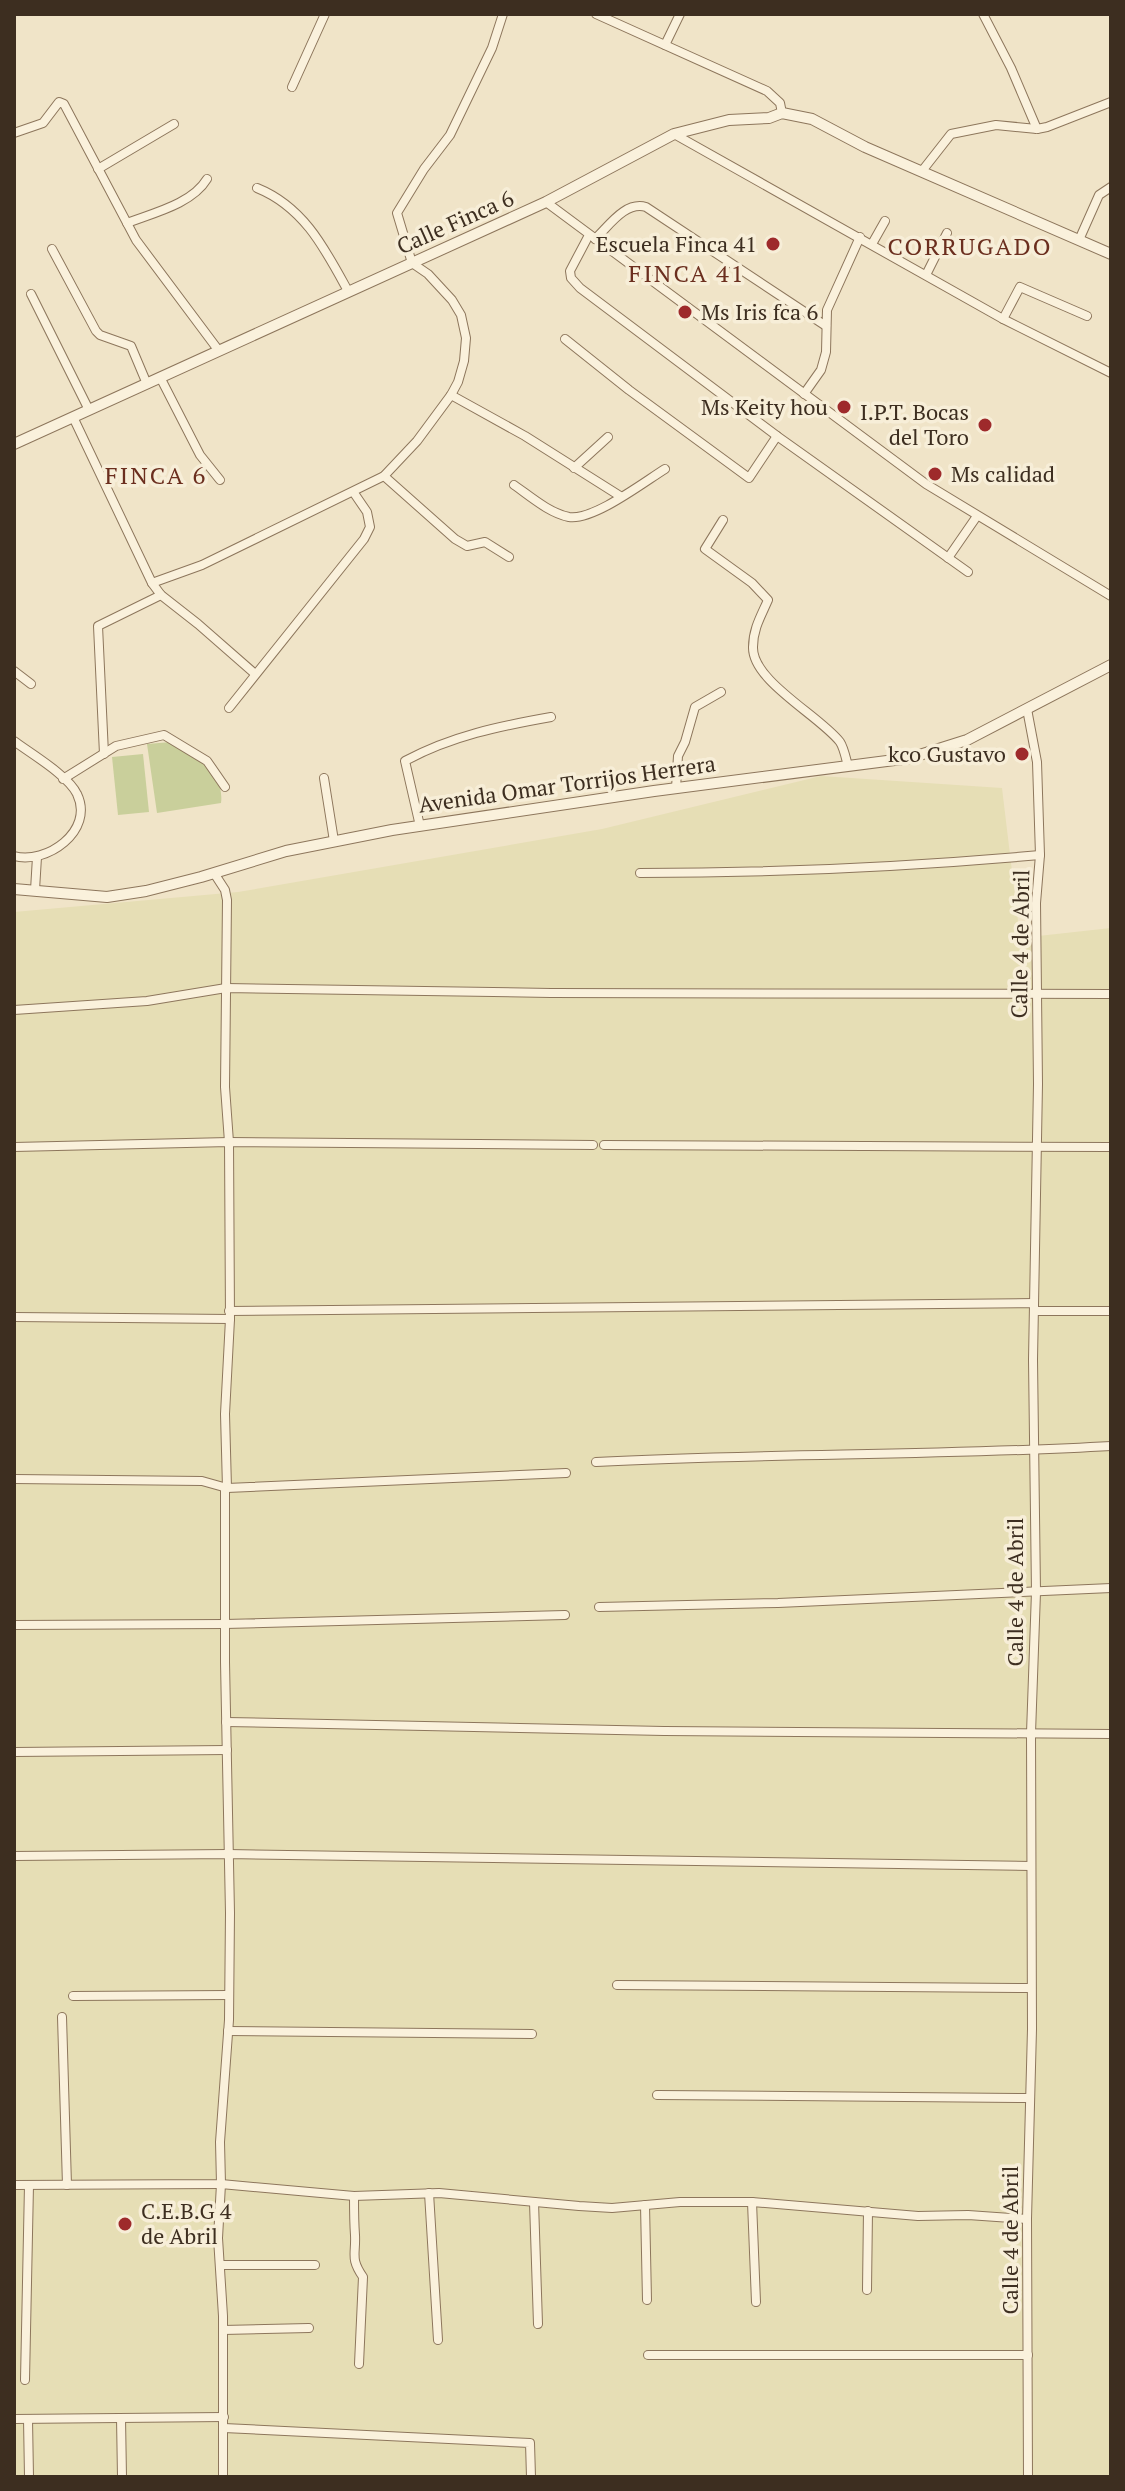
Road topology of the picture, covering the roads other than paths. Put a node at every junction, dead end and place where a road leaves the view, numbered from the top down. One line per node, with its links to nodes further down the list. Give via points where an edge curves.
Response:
1 (325, 14): 7 (street)
2 (503, 14): 29 (street, via 450,135 397,213)
3 (596, 14): 6 (street)
4 (680, 14): 6 (street)
5 (983, 14): 11 (street)
6 (665, 45): 9 (street, via 767,91)
7 (292, 87)
8 (1111, 102): 11 (street)
9 (782, 113): 13 (street); 15 (street, via 812,119)
10 (174, 124): 14 (street)
11 (1037, 129): 15 (street, via 996,125 951,134)
12 (14, 133): 14 (street, via 43,123 59,102 64,104)
13 (674, 134): 19 (street); 24 (street)
14 (98, 169): 21 (street)
15 (922, 171): 25 (street)
16 (207, 179): 21 (street, via 200,191)
17 (1111, 187): 25 (street, via 1099,195)
18 (257, 188): 31 (street, via 289,204 305,220)
19 (546, 202): 23 (street, Calle Finca 6); 29 (street, Calle Finca 6)
20 (885, 221): 26 (street)
21 (127, 223): 37 (street)
22 (947, 233): 30 (street)
23 (592, 237): 35 (street, via 627,209 646,207); 41 (street, Calle Finca 6); 45 (street, via 572,265 575,283)
24 (860, 237): 26 (street); 35 (street, via 827,310)
25 (1079, 240): 28 (street)
26 (872, 244): 30 (street)
27 (52, 249): 40 (street, via 96,331 131,346)
28 (1111, 254)
29 (412, 263): 31 (street, Calle Finca 6); 42 (street, via 428,274 461,315 464,361)
30 (926, 275): 34 (street)
31 (348, 291): 37 (street, Calle Finca 6)
32 (31, 294): 43 (street)
33 (1087, 316): 34 (street, via 1020,287)
34 (1003, 319): 38 (street)
35 (826, 326): 41 (street, via 821,370)
36 (565, 339): 45 (street, via 749,478)
37 (219, 351): 39 (street, Calle Finca 6)
38 (1111, 373)
39 (160, 377): 40 (street, Calle Finca 6); 51 (street, via 200,455)
40 (147, 384): 43 (street, Calle Finca 6)
41 (804, 394): 55 (street, Calle Finca 6)
42 (451, 395): 48 (street); 50 (street)
43 (89, 410): 44 (street, Calle Finca 6)
44 (73, 417): 47 (street, Calle Finca 6); 60 (street)
45 (777, 436): 58 (street)
46 (608, 437): 48 (street)
47 (14, 444)
48 (574, 468): 54 (street)
49 (665, 469): 54 (street)
50 (384, 476): 53 (street); 57 (street, via 455,539 467,546 485,542)
51 (220, 480)
52 (514, 485): 54 (street, via 559,514 577,518)
53 (354, 493): 60 (street); 65 (street, via 367,512 370,527 364,539)
54 (620, 496)
55 (977, 516): 58 (street); 62 (street, Calle Finca 6)
56 (723, 520): 73 (street, via 705,549 768,600 754,633 755,662 841,744)
57 (509, 557)
58 (948, 558): 59 (street)
59 (968, 572)
60 (152, 583): 61 (street)
61 (161, 595): 65 (street); 72 (street, via 98,626)
62 (1111, 596)
63 (1111, 665): 69 (street, Avenida Omar Torrijos Herrera)
64 (14, 671): 66 (street)
65 (254, 673): 68 (street)
66 (31, 684)
67 (721, 692): 77 (street, via 695,707 678,756)
68 (229, 708)
69 (1027, 709): 73 (street, Avenida Omar Torrijos Herrera, via 940,750); 80 (street, Calle 4 de Abril, via 1037,762)
70 (551, 717): 78 (street, via 486,728 405,761)
71 (14, 741): 75 (street)
72 (104, 754): 75 (street); 76 (street, via 116,746 164,735 207,761)
73 (848, 766): 77 (street, Avenida Omar Torrijos Herrera)
74 (324, 778): 79 (street)
75 (63, 779): 82 (street, via 78,795 76,825 63,844)
76 (225, 787)
77 (676, 788): 78 (street, Avenida Omar Torrijos Herrera)
78 (420, 826): 79 (street, Avenida Omar Torrijos Herrera)
79 (334, 841): 83 (street, Avenida Omar Torrijos Herrera)
80 (1040, 855): 84 (street, via 841,870); 88 (street, Calle 4 de Abril)
81 (14, 856): 82 (street)
82 (37, 857): 86 (street)
83 (214, 873): 86 (street, Avenida Omar Torrijos Herrera, via 107,897); 87 (street, via 227,900)
84 (640, 873)
85 (14, 889): 86 (street, Avenida Omar Torrijos Herrera)
86 (35, 890)
87 (226, 988): 88 (street); 90 (street, via 147,1001); 91 (street)
88 (1037, 994): 89 (street); 94 (street, Calle 4 de Abril)
89 (1111, 994)
90 (14, 1010)
91 (229, 1142): 92 (street); 95 (street); 99 (street)
92 (593, 1145)
93 (604, 1145): 94 (street)
94 (1035, 1145): 96 (street); 97 (street, Calle 4 de Abril)
95 (14, 1147)
96 (1111, 1147)
97 (1034, 1307): 98 (street); 99 (street); 102 (street, Calle 4 de Abril)
98 (1111, 1311)
99 (229, 1315): 100 (street); 106 (street)
100 (14, 1317)
101 (1111, 1446): 102 (street)
102 (1032, 1451): 103 (street); 108 (street, Calle 4 de Abril)
103 (596, 1462)
104 (566, 1473): 106 (street)
105 (14, 1479): 106 (street, via 202,1481)
106 (227, 1488): 111 (street)
107 (1111, 1588): 108 (street)
108 (1036, 1592): 109 (street); 114 (street, Calle 4 de Abril)
109 (599, 1607)
110 (565, 1615): 111 (street)
111 (225, 1624): 112 (street); 113 (street)
112 (14, 1625)
113 (226, 1722): 114 (street); 116 (street)
114 (1031, 1733): 115 (street); 120 (street, Calle 4 de Abril)
115 (1111, 1734)
116 (227, 1750): 117 (street); 118 (street)
117 (14, 1752)
118 (228, 1854): 119 (street); 120 (street); 123 (street)
119 (14, 1856)
120 (1031, 1866): 122 (street, Calle 4 de Abril)
121 (617, 1985): 122 (street)
122 (1031, 1988): 129 (street, Calle 4 de Abril)
123 (229, 1995): 124 (street); 126 (street)
124 (73, 1996)
125 (62, 2017): 133 (street)
126 (228, 2031): 127 (street); 130 (street)
127 (532, 2034)
128 (657, 2095): 129 (street)
129 (1030, 2098): 140 (street, Calle 4 de Abril)
130 (221, 2184): 133 (street); 135 (street); 141 (street)
131 (14, 2185): 132 (street)
132 (29, 2185): 133 (street); 153 (street)
133 (67, 2185)
134 (429, 2193): 135 (street); 136 (street); 149 (street)
135 (354, 2196): 152 (street, via 352,2251 363,2277)
136 (534, 2202): 138 (street); 146 (street)
137 (752, 2202): 138 (street); 139 (street); 145 (street)
138 (645, 2205): 144 (street)
139 (868, 2211): 140 (street); 143 (street)
140 (1027, 2219): 151 (street, Calle 4 de Abril)
141 (220, 2265): 142 (street); 148 (street)
142 (315, 2265)
143 (867, 2290)
144 (647, 2300)
145 (756, 2302)
146 (538, 2324)
147 (309, 2328): 148 (street)
148 (223, 2330): 154 (street)
149 (438, 2340)
150 (648, 2355): 151 (street)
151 (1028, 2355): 163 (street, Calle 4 de Abril)
152 (359, 2364)
153 (25, 2380)
154 (224, 2417): 155 (street); 158 (street)
155 (121, 2418): 157 (street); 160 (street)
156 (14, 2419): 157 (street)
157 (28, 2419): 159 (street)
158 (224, 2428): 161 (street); 162 (street, via 530,2443)
159 (29, 2477)
160 (122, 2477)
161 (223, 2477)
162 (531, 2477)
163 (1028, 2477)

